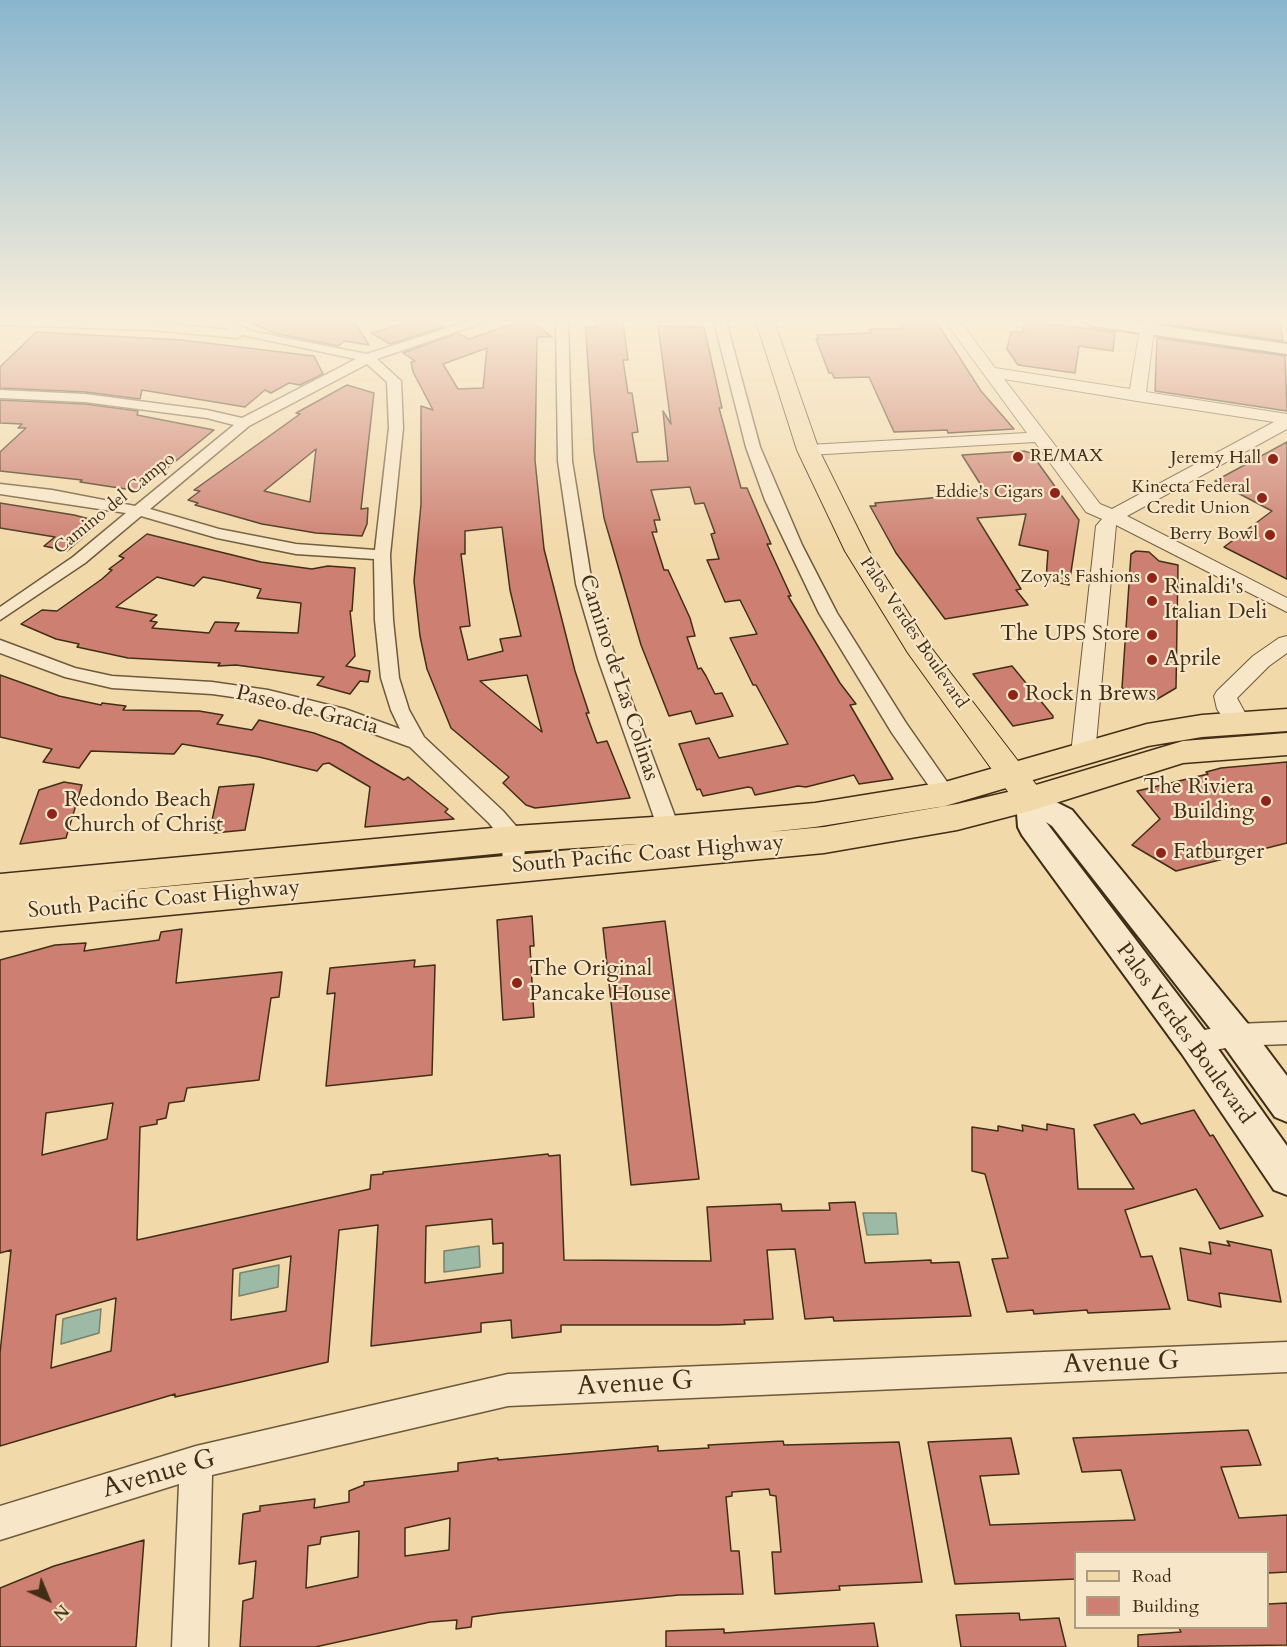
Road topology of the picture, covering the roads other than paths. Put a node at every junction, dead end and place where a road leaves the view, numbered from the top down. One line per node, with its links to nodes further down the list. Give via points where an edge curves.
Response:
1 (82, 398): 10 (street, via 207,414)
2 (292, 398): 10 (street, Camino del Campo)
3 (397, 398): 16 (street)
4 (564, 398): 29 (street, Camino de Las Colinas, via 565,461 584,584)
5 (740, 398): 28 (street, via 753,447 794,545 839,632 898,729)
6 (790, 398): 12 (main road, Palos Verdes Boulevard)
7 (1010, 398): 11 (street)
8 (1168, 398): 9 (street)
9 (1287, 421): 15 (street)
10 (244, 423): 14 (street, Camino del Campo)
11 (1040, 437): 12 (street); 15 (street, via 1093,508)
12 (807, 450): 27 (main road, Palos Verdes Boulevard, via 856,550 883,595)
13 (0, 489): 14 (street)
14 (139, 512): 16 (street, via 296,549); 18 (street, Camino del Campo)
15 (1113, 516): 17 (street); 26 (street, via 1105,529 1102,547)
16 (382, 555): 23 (street, via 390,678 400,710)
17 (1287, 606)
18 (0, 615)
19 (1287, 644): 22 (street, via 1225,696)
20 (0, 646): 23 (street, Paseo de Gracia, via 71,673 112,682 268,696 338,714)
21 (1287, 720): 22 (highway, South Pacific Coast Highway)
22 (1238, 722): 25 (highway, via 1242,732 1239,736 1185,743); 26 (highway, South Pacific Coast Highway, via 1147,735)
23 (417, 742): 30 (street, Paseo de Gracia, via 496,817)
24 (1287, 744): 25 (highway, South Pacific Coast Highway)
25 (1183, 753): 27 (highway, South Pacific Coast Highway)
26 (1083, 754): 27 (highway, South Pacific Coast Highway)
27 (1022, 788): 28 (highway, South Pacific Coast Highway); 29 (highway, South Pacific Coast Highway, via 957,817 834,838); 34 (main road, Palos Verdes Boulevard, via 1062,818); 35 (main road, Palos Verdes Boulevard, via 1032,827)
28 (945, 794): 29 (highway, South Pacific Coast Highway)
29 (673, 841): 30 (highway, South Pacific Coast Highway)
30 (513, 853): 31 (highway, South Pacific Coast Highway); 32 (highway, South Pacific Coast Highway)
31 (0, 888)
32 (0, 916)
33 (1287, 1033): 34 (street)
34 (1236, 1035): 35 (street); 36 (main road, Palos Verdes Boulevard)
35 (1194, 1043): 37 (main road, Palos Verdes Boulevard)
36 (1287, 1105)
37 (1287, 1177)
38 (1287, 1357): 39 (street, Avenue G, via 508,1390)
39 (196, 1462): 40 (street, Avenue G); 41 (street)
40 (0, 1523)
41 (190, 1647)

